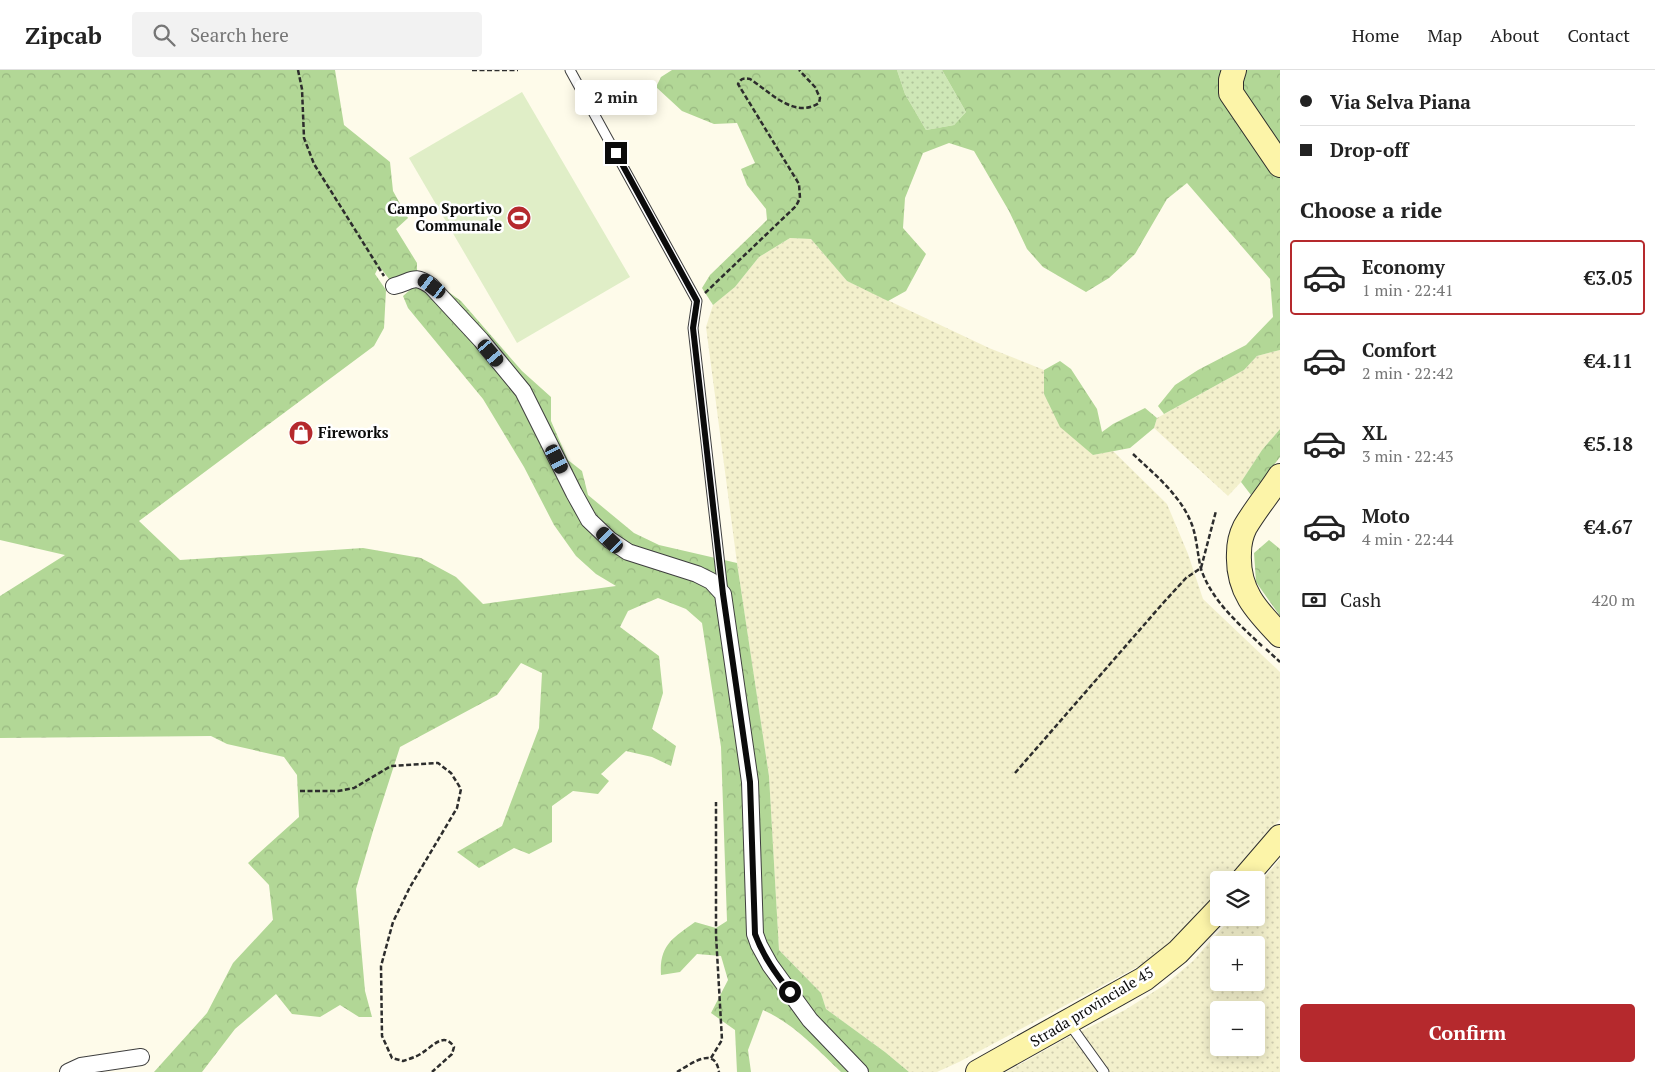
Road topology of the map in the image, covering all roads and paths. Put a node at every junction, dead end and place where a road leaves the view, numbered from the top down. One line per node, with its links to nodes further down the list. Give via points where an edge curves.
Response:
1 (298, 70): 8 (path, via 304,138 314,164 387,282)
2 (472, 70): 3 (path)
3 (518, 70)
4 (570, 70): 9 (lane)
5 (799, 70): 9 (path, via 815,87 820,98 819,103 808,108 794,107 779,100 750,79 740,80 738,84 799,184 800,198 796,206)
6 (1234, 70): 7 (main road, via 1230,80 1232,93)
7 (1280, 166)
8 (395, 286): 14 (street, via 412,279 423,280 480,340 523,391 590,520 610,540 628,552 697,574 711,581)
9 (697, 301): 14 (lane, via 693,328)
10 (1132, 454): 13 (path, via 1173,493 1191,521)
11 (1280, 476): 15 (main road, via 1244,528 1239,558 1245,592)
12 (1216, 511): 13 (path)
13 (1201, 568): 16 (path, via 1218,601); 17 (path, via 1186,578 1164,602)
14 (723, 594): 30 (street, via 750,782 755,934 770,965 810,1020)
15 (1280, 636)
16 (1280, 662)
17 (1015, 773)
18 (300, 791): 27 (path, via 338,792 354,788 391,766 438,763 451,773 461,789 457,808 393,922 381,966 382,1036 392,1058 403,1061 421,1054 439,1040 445,1039 454,1047 452,1054)
19 (716, 802): 25 (path, via 716,935 722,1040)
20 (1280, 837): 21 (main road)
21 (1252, 871)
22 (1210, 918): 23 (main road, Strada provinciale 45, via 1178,952 1144,979)
23 (1068, 1022): 31 (main road, Strada provinciale 45); 32 (lane)
24 (141, 1057): 26 (street, via 80,1066)
25 (711, 1058): 28 (path, via 704,1058); 29 (path)
26 (68, 1072)
27 (432, 1072)
28 (678, 1072)
29 (719, 1072)
30 (860, 1072)
31 (978, 1072)
32 (1104, 1072)

